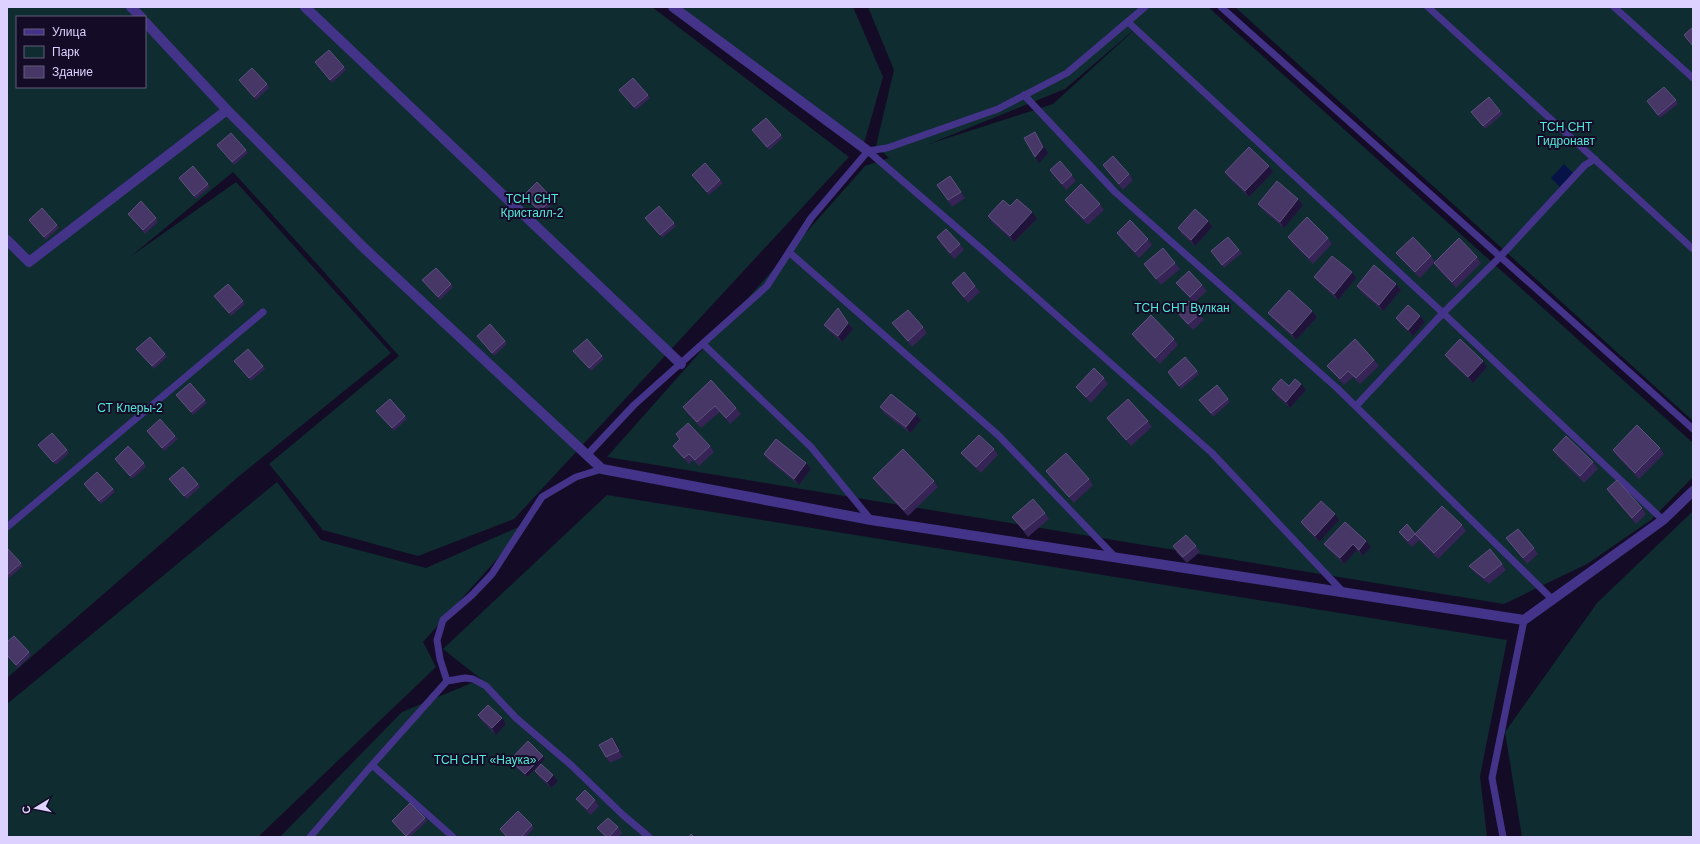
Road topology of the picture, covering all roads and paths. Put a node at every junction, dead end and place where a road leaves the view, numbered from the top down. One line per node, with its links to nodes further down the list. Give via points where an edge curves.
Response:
1 (131, 7): 8 (street)
2 (305, 7): 23 (street)
3 (673, 7): 14 (street)
4 (1145, 7): 9 (lane)
5 (1221, 7): 19 (lane)
6 (1428, 7): 15 (lane)
7 (1614, 7): 11 (lane)
8 (140, 16)
9 (1128, 22): 12 (lane, via 1067,73); 21 (lane)
10 (146, 23): 13 (street)
11 (1693, 78)
12 (1024, 95): 14 (lane, via 998,109 887,148); 24 (lane, via 1115,192)
13 (227, 110): 16 (street, via 29,262); 26 (street, via 364,248)
14 (868, 151): 18 (lane, via 811,218); 33 (lane, via 1212,453)
15 (1595, 159): 17 (lane); 19 (lane, via 1585,165)
16 (7, 240)
17 (1693, 249)
18 (789, 252): 22 (lane, via 767,286); 32 (lane, via 998,435)
19 (1500, 257): 21 (lane); 25 (lane)
20 (263, 312): 31 (lane)
21 (1443, 313): 24 (lane); 30 (lane)
22 (703, 344): 23 (lane); 29 (lane, via 811,447)
23 (681, 364): 26 (lane, via 634,405)
24 (1356, 406): 34 (lane)
25 (1693, 429)
26 (587, 455): 27 (street)
27 (602, 469): 29 (street); 36 (lane, via 576,477 542,497 492,574 443,620 437,640 440,660)
28 (1693, 491): 30 (street)
29 (871, 520): 32 (street)
30 (1663, 520): 34 (street)
31 (7, 527)
32 (1115, 558): 33 (street)
33 (1343, 592): 35 (street)
34 (1552, 599): 35 (street)
35 (1524, 620): 41 (lane, via 1492,778)
36 (448, 681): 37 (lane); 40 (lane, via 473,679 486,686 516,718)
37 (372, 765): 38 (lane); 39 (lane)
38 (310, 837)
39 (453, 837)
40 (649, 837)
41 (1503, 837)

